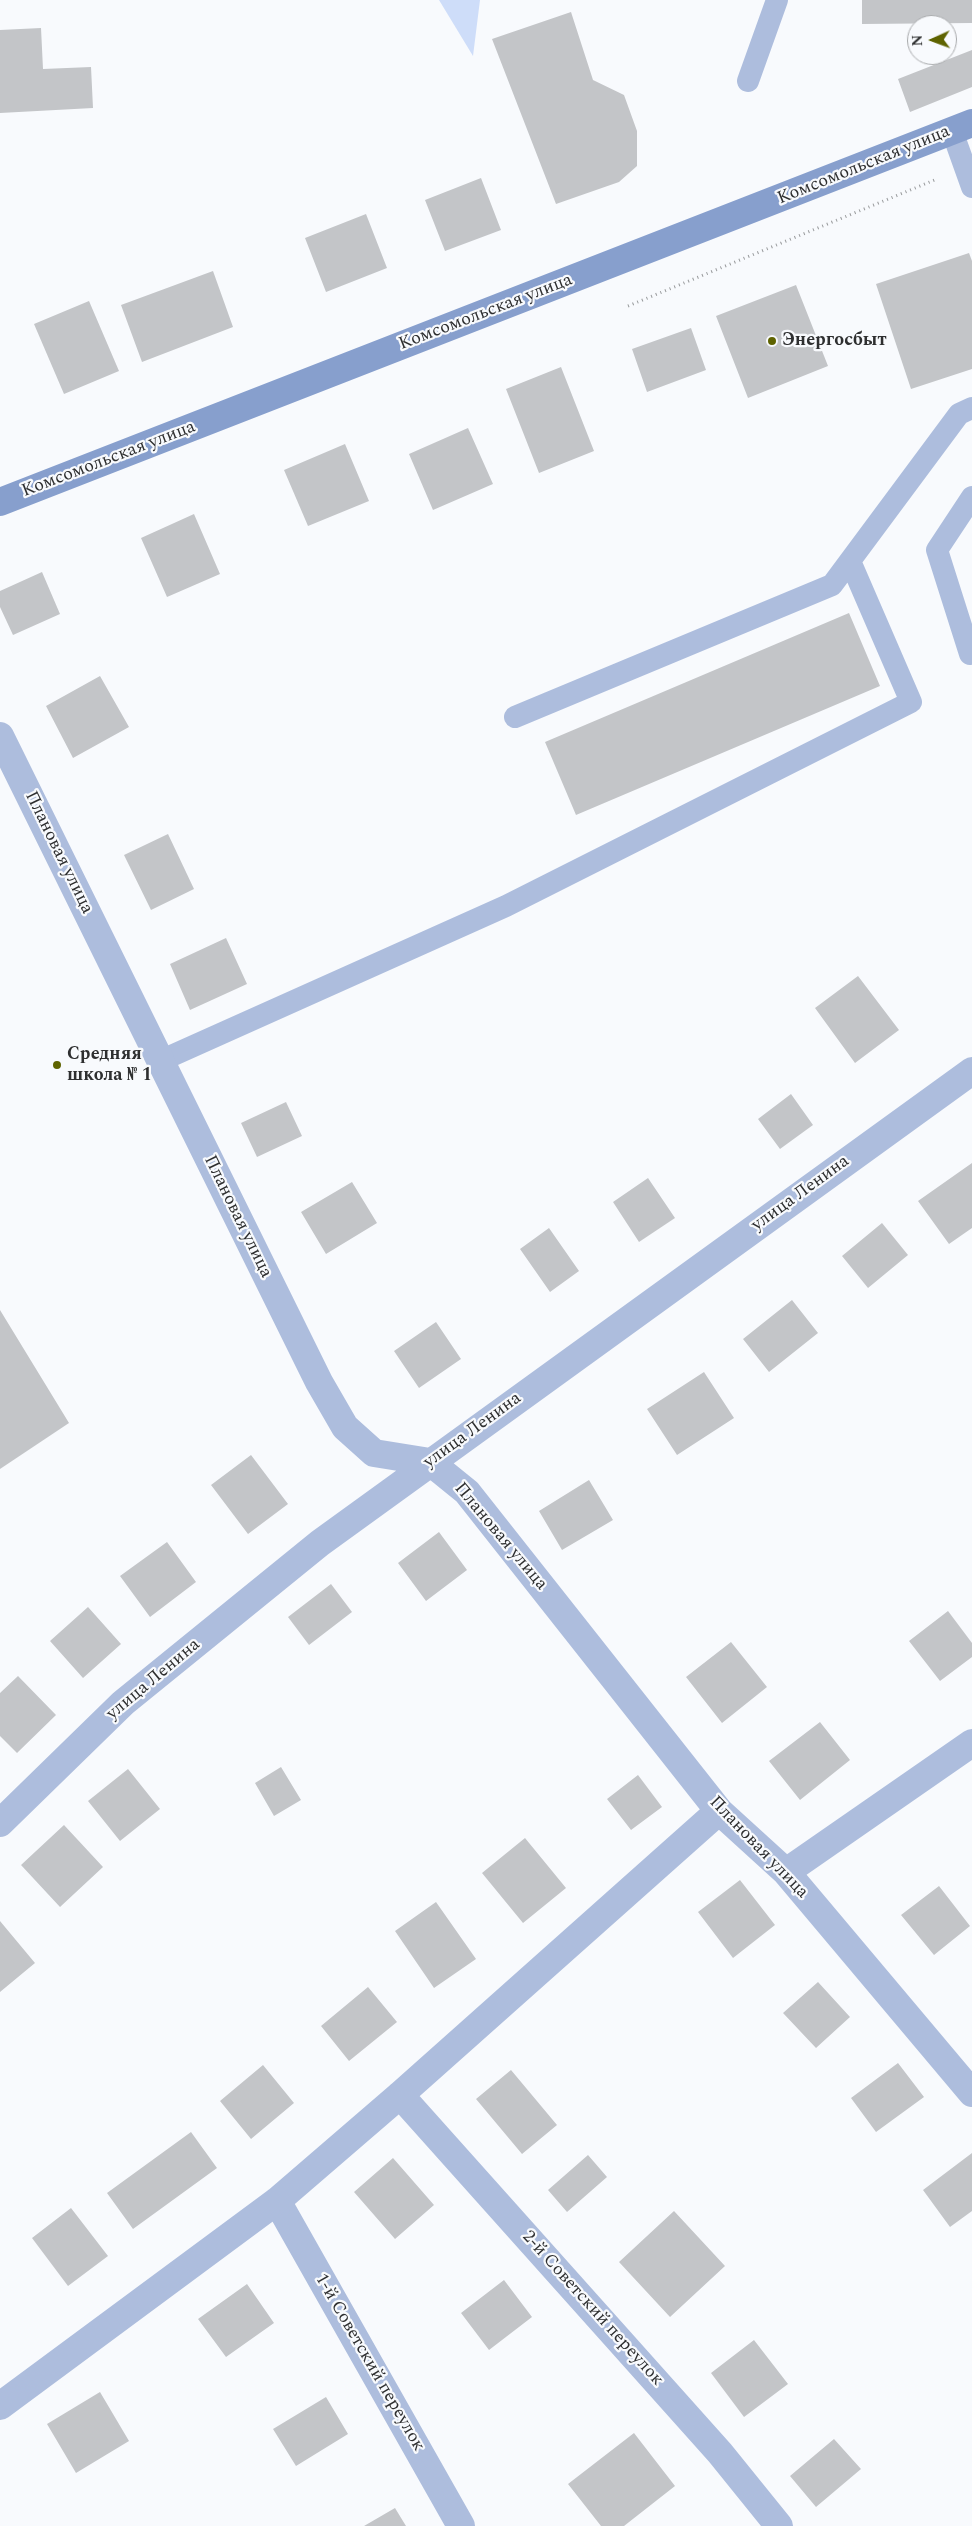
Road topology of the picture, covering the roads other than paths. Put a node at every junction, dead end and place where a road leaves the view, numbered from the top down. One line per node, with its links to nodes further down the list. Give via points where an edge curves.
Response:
1 (777, 0): 2 (lane)
2 (748, 81)
3 (962, 127): 4 (lane); 7 (main road, Комсомольская улица)
4 (969, 177)
5 (972, 408): 8 (lane, via 959,414)
6 (972, 497): 9 (lane, via 937,550)
7 (0, 502)
8 (850, 561): 10 (lane, via 832,585); 12 (lane, via 911,702 506,906)
9 (972, 653)
10 (515, 717)
11 (0, 736): 12 (street, Плановая улица)
12 (160, 1061): 14 (street, Плановая улица, via 318,1382 345,1427 374,1453)
13 (972, 1071): 14 (street, улица Ленина)
14 (430, 1462): 16 (street, Плановая улица, via 467,1492); 17 (street, улица Ленина, via 320,1543 123,1703)
15 (972, 1743): 18 (street)
16 (719, 1811): 18 (street, Плановая улица); 20 (street)
17 (0, 1823)
18 (786, 1872): 19 (street, Плановая улица)
19 (972, 2093)
20 (400, 2095): 21 (street); 24 (street, 2-й Советский переулок, via 720,2453)
21 (277, 2201): 22 (street); 23 (street, 1-й Советский переулок)
22 (0, 2406)
23 (461, 2526)
24 (779, 2526)

